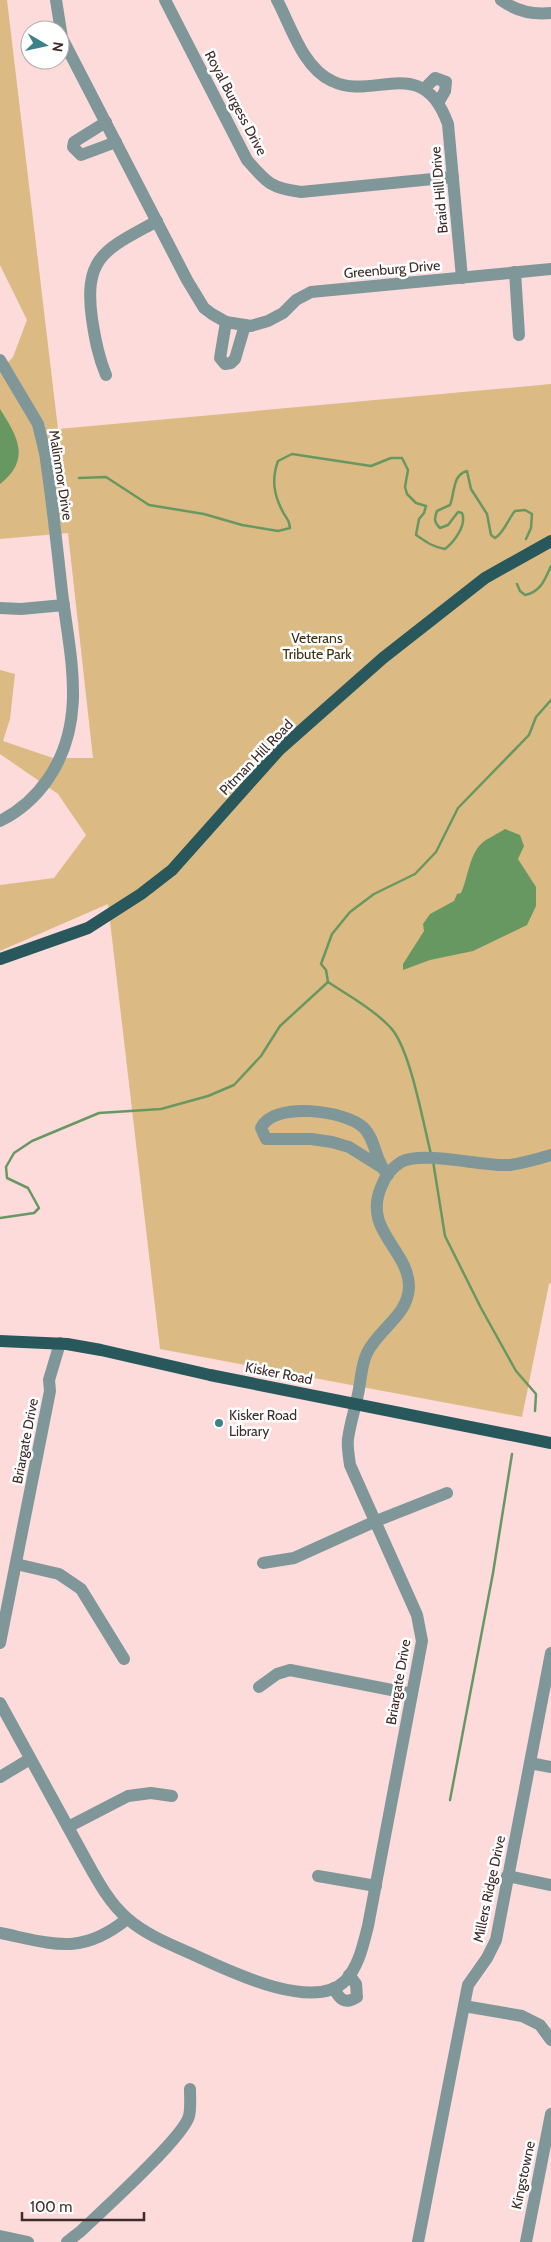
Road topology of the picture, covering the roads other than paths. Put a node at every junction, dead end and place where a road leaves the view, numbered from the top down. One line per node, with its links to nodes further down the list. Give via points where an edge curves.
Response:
1 (56, 0): 8 (street, Greenburg Drive, via 62,38)
2 (165, 0): 10 (street, Royal Burgess Drive, via 247,160 278,189 301,192)
3 (277, 0): 6 (street, via 306,57 332,82 360,86 407,83)
4 (501, 0): 5 (street, via 527,12)
5 (551, 13)
6 (424, 89): 7 (street, Braid Hill Drive); 7 (street, via 435,78 446,82)
7 (438, 103): 10 (street, Braid Hill Drive, via 448,124)
8 (106, 122): 9 (street, Greenburg Drive); 9 (street, via 74,142 73,148 81,155)
9 (116, 142): 11 (street, Greenburg Drive)
10 (453, 177): 14 (street, Braid Hill Drive)
11 (157, 221): 15 (street, Greenburg Drive, via 204,308); 19 (street, via 112,246 94,268 90,302 98,357)
12 (551, 269): 13 (street, Greenburg Drive)
13 (515, 272): 14 (street, Greenburg Drive); 17 (street)
14 (462, 278): 16 (street, Greenburg Drive, via 311,292 268,321)
15 (226, 322): 16 (street, Greenburg Drive); 16 (street, via 220,358 224,364 235,359)
16 (245, 325)
17 (519, 335)
18 (0, 360): 21 (street, Malinmor Drive, via 38,424 45,453)
19 (106, 375)
20 (551, 541): 24 (main road, Pitman Hill Road, via 484,578 382,658 280,750 172,870 141,894 88,928)
21 (64, 604): 22 (street); 23 (street, Malinmor Drive, via 74,701 63,756 40,791 17,813)
22 (0, 608)
23 (0, 820)
24 (0, 959)
25 (551, 1155): 26 (street, via 510,1165 410,1159)
26 (384, 1171): 26 (street, via 363,1127 336,1115 318,1111 285,1113 269,1118 261,1128 266,1139 311,1139 340,1144); 29 (street, Briargate Drive, via 376,1208 379,1223 406,1272 408,1296 402,1310 366,1354)
27 (0, 1341): 28 (main road, Kisker Road)
28 (59, 1349): 29 (main road, Kisker Road); 34 (street, Briargate Drive, via 61,1361 56,1383 50,1391)
29 (356, 1403): 30 (main road, Kisker Road); 32 (street, Briargate Drive, via 347,1440 350,1465)
30 (551, 1443)
31 (447, 1493): 32 (street)
32 (376, 1521): 33 (street, via 294,1558); 39 (street, Briargate Drive, via 421,1627 422,1642)
33 (263, 1562)
34 (16, 1564): 35 (street, Briargate Drive); 37 (street, via 59,1574 81,1589)
35 (0, 1644)
36 (551, 1653): 42 (street, Millers Ridge Drive)
37 (124, 1659)
38 (259, 1687): 39 (street, via 277,1674 290,1670)
39 (412, 1694): 50 (street, Briargate Drive)
40 (0, 1703): 41 (street)
41 (30, 1759): 44 (street); 46 (street)
42 (530, 1762): 43 (street); 48 (street, Millers Ridge Drive)
43 (551, 1766)
44 (0, 1777)
45 (172, 1796): 46 (street, via 151,1793 128,1796)
46 (68, 1827): 51 (street, via 101,1886)
47 (318, 1876): 50 (street)
48 (507, 1876): 49 (street); 55 (street, Millers Ridge Drive, via 496,1940 468,1985)
49 (551, 1885)
50 (376, 1886): 53 (street, Briargate Drive, via 359,1959)
51 (127, 1919): 52 (street, via 108,1934 67,1945); 54 (street, via 162,1940 238,1976 297,1991)
52 (0, 1933)
53 (349, 1975): 54 (street, Briargate Drive); 54 (street, via 356,1984 356,1997 344,2001)
54 (334, 1988)
55 (464, 2006): 56 (street, via 522,2016); 63 (street, Millers Ridge Drive)
56 (547, 2026): 57 (street)
57 (551, 2040)
58 (190, 2089): 62 (street, via 189,2117 182,2128 87,2226)
59 (551, 2114): 64 (street, Kingstowne)
60 (0, 2236): 61 (street)
61 (28, 2242)
62 (67, 2242)
63 (418, 2242)
64 (526, 2242)

